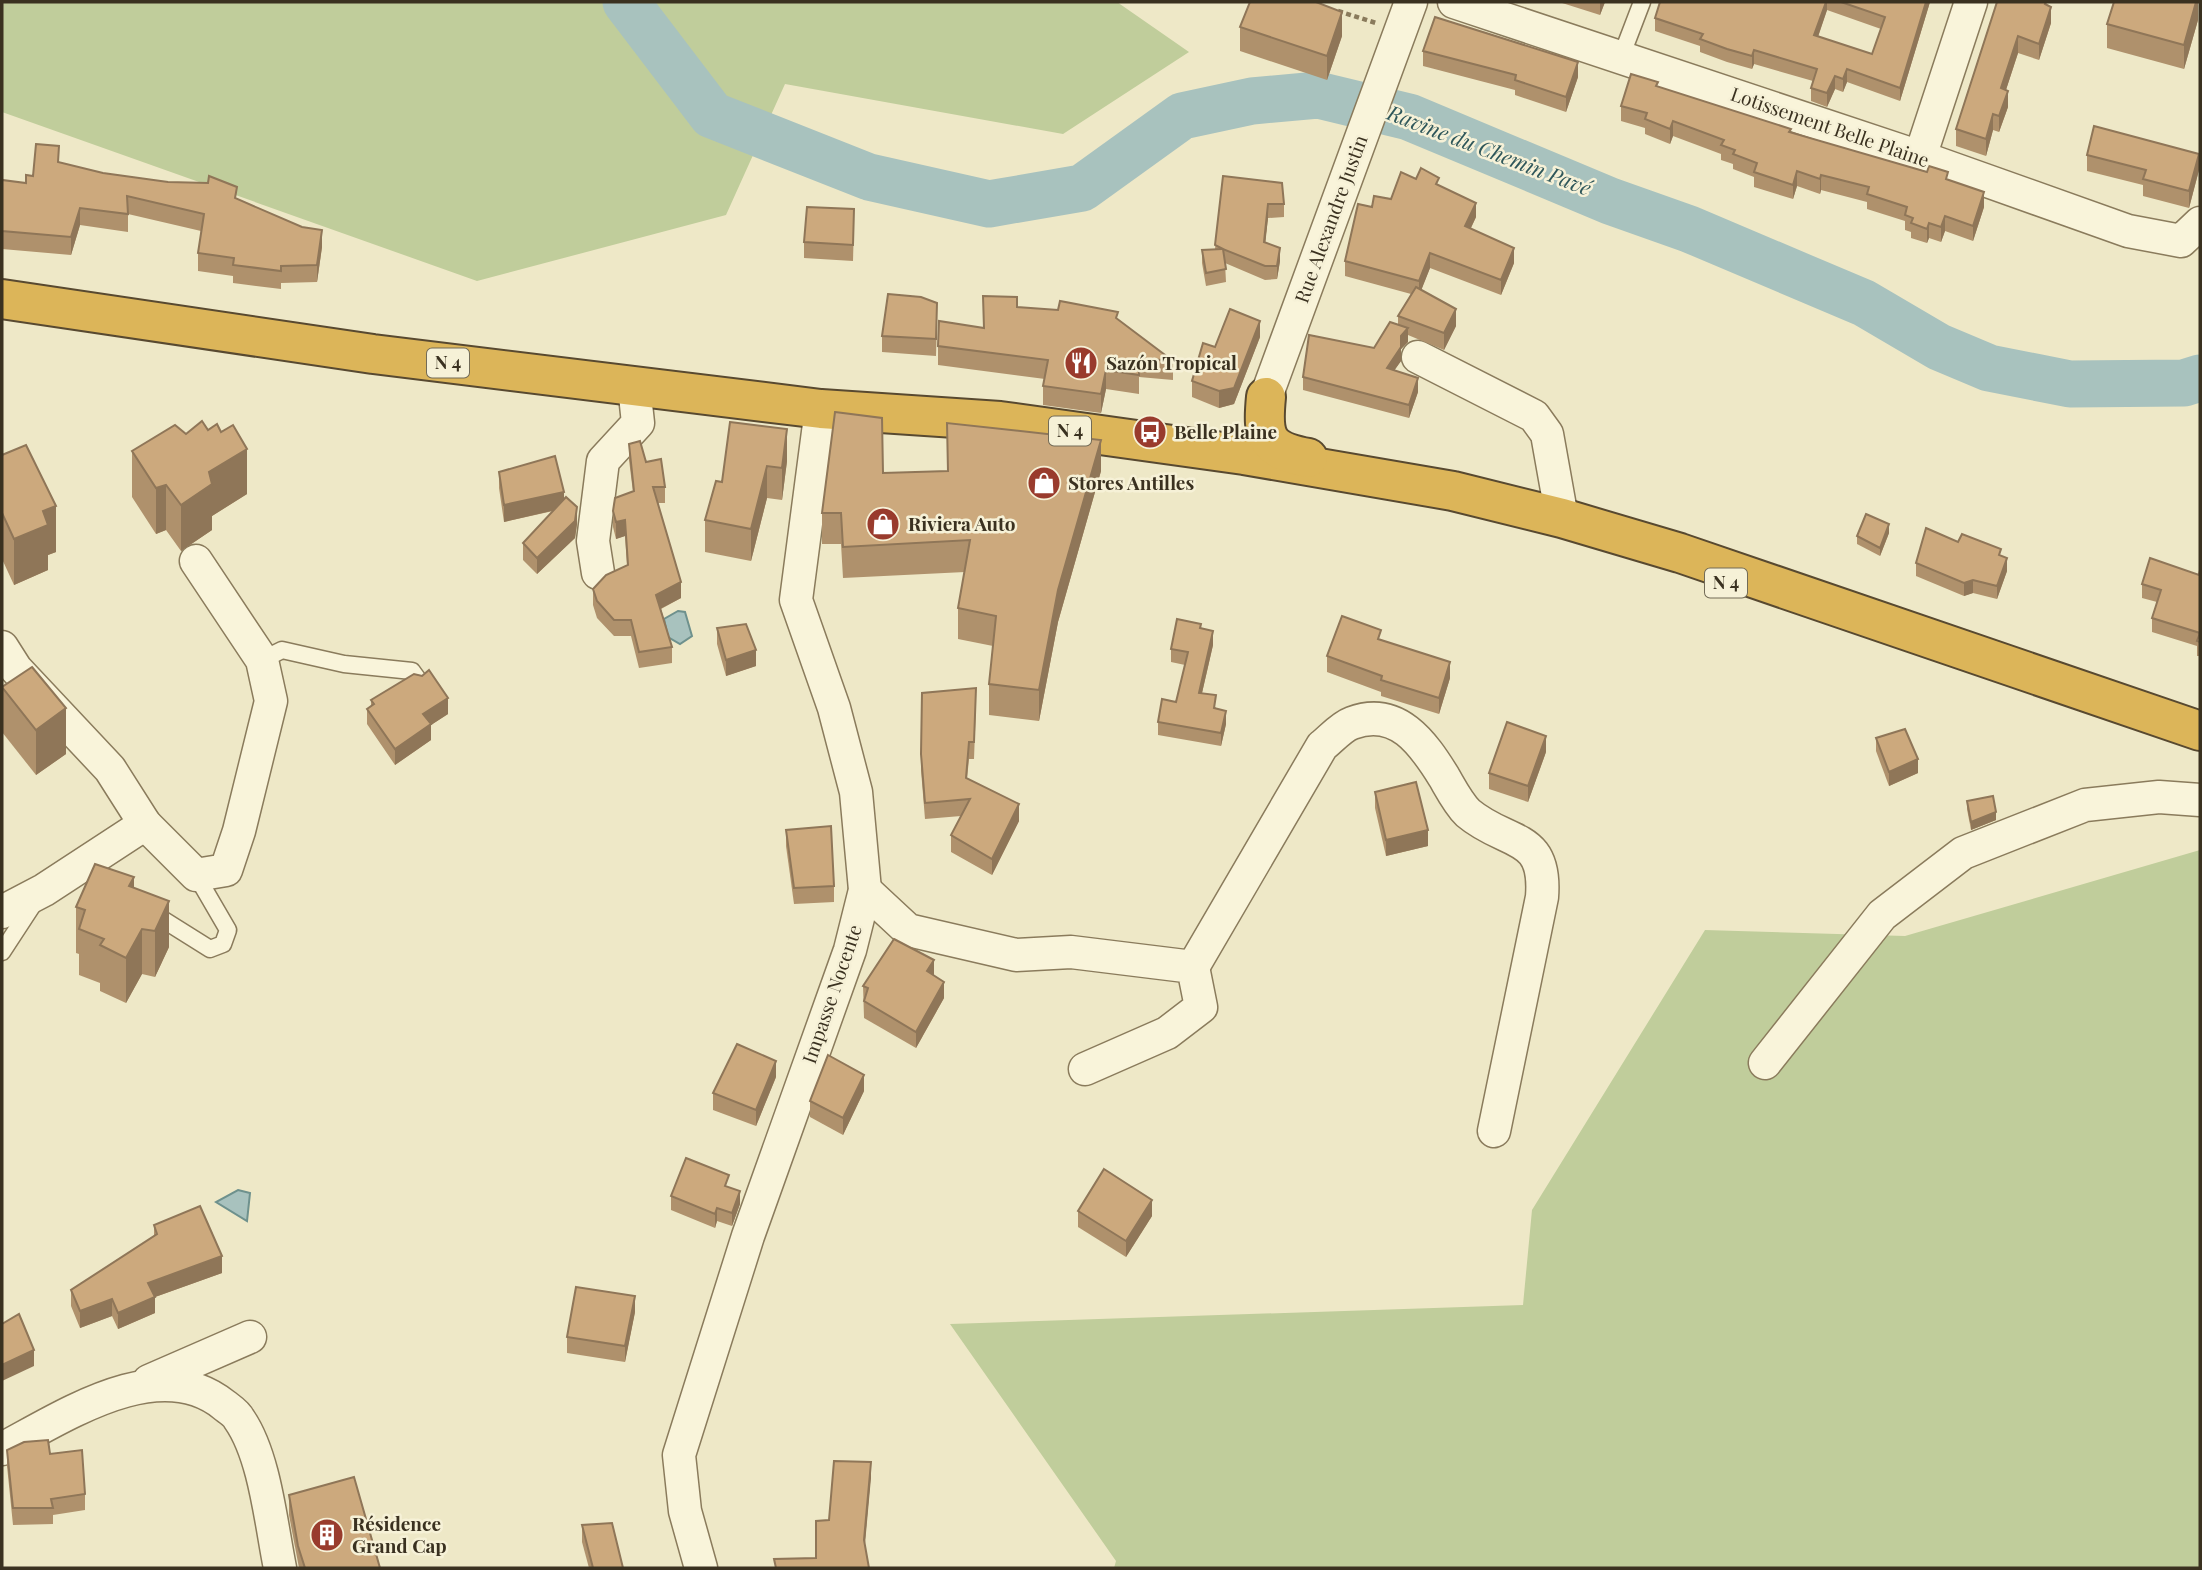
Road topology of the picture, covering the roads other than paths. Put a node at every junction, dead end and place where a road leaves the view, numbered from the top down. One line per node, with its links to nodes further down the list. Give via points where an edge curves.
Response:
1 (1454, 2): 5 (street, Lotissement Belle Plaine)
2 (1642, 2): 5 (lane)
3 (1971, 2): 6 (street)
4 (1406, 16): 11 (street, Rue Alexandre Justin)
5 (1621, 57): 6 (street, Lotissement Belle Plaine)
6 (1920, 157): 7 (street, Lotissement Belle Plaine, via 2128,231 2181,241)
7 (2200, 223)
8 (2, 299): 10 (highway, N 4, via 373,354)
9 (1418, 357): 16 (street, via 1534,416 1547,434)
10 (634, 386): 12 (highway, N 4); 18 (street, via 638,423 603,461 593,541)
11 (1266, 397): 14 (highway, via 1248,431 1239,438 1206,441 1175,436); 15 (highway, via 1264,425 1274,448 1373,470)
12 (821, 409): 13 (highway, N 4); 28 (street, Impasse Nocente, via 796,600 834,708 856,792)
13 (896, 412): 14 (highway, N 4); 23 (highway, N 4, via 1240,466 1497,513 1683,568)
14 (1161, 443): 15 (highway, N 4)
15 (1382, 479): 16 (highway, N 4)
16 (1562, 518): 22 (highway, N 4, via 1680,553)
17 (196, 561): 20 (street)
18 (598, 573)
19 (2, 647): 25 (street, via 16,669 110,769)
20 (262, 660): 21 (lane, via 282,650 344,664 412,671); 26 (street, via 271,701 239,831 226,870)
21 (421, 681)
22 (2200, 732)
23 (2200, 743)
24 (2200, 800): 33 (street, via 2159,797 2085,806 1963,853 1882,915)
25 (145, 824): 26 (street); 27 (street)
26 (196, 875): 29 (lane, via 228,930 223,944 210,949)
27 (44, 890): 30 (street); 31 (lane)
28 (866, 890): 32 (street, via 908,930 1016,955 1071,952); 40 (street, Impasse Nocente, via 850,950 748,1236 679,1455 685,1511)
29 (146, 909)
30 (2, 912)
31 (2, 952)
32 (1193, 967): 34 (street, via 1201,1007 1167,1033); 35 (street, via 1322,746 1350,724 1375,718 1402,724 1427,750 1469,813 1535,851 1544,874)
33 (1765, 1063)
34 (1085, 1069)
35 (1494, 1131)
36 (250, 1337): 37 (street)
37 (136, 1387): 38 (street, via 71,1412); 39 (street, via 178,1384 209,1393 239,1417 254,1449)
38 (2, 1449)
39 (280, 1568)
40 (701, 1568)

